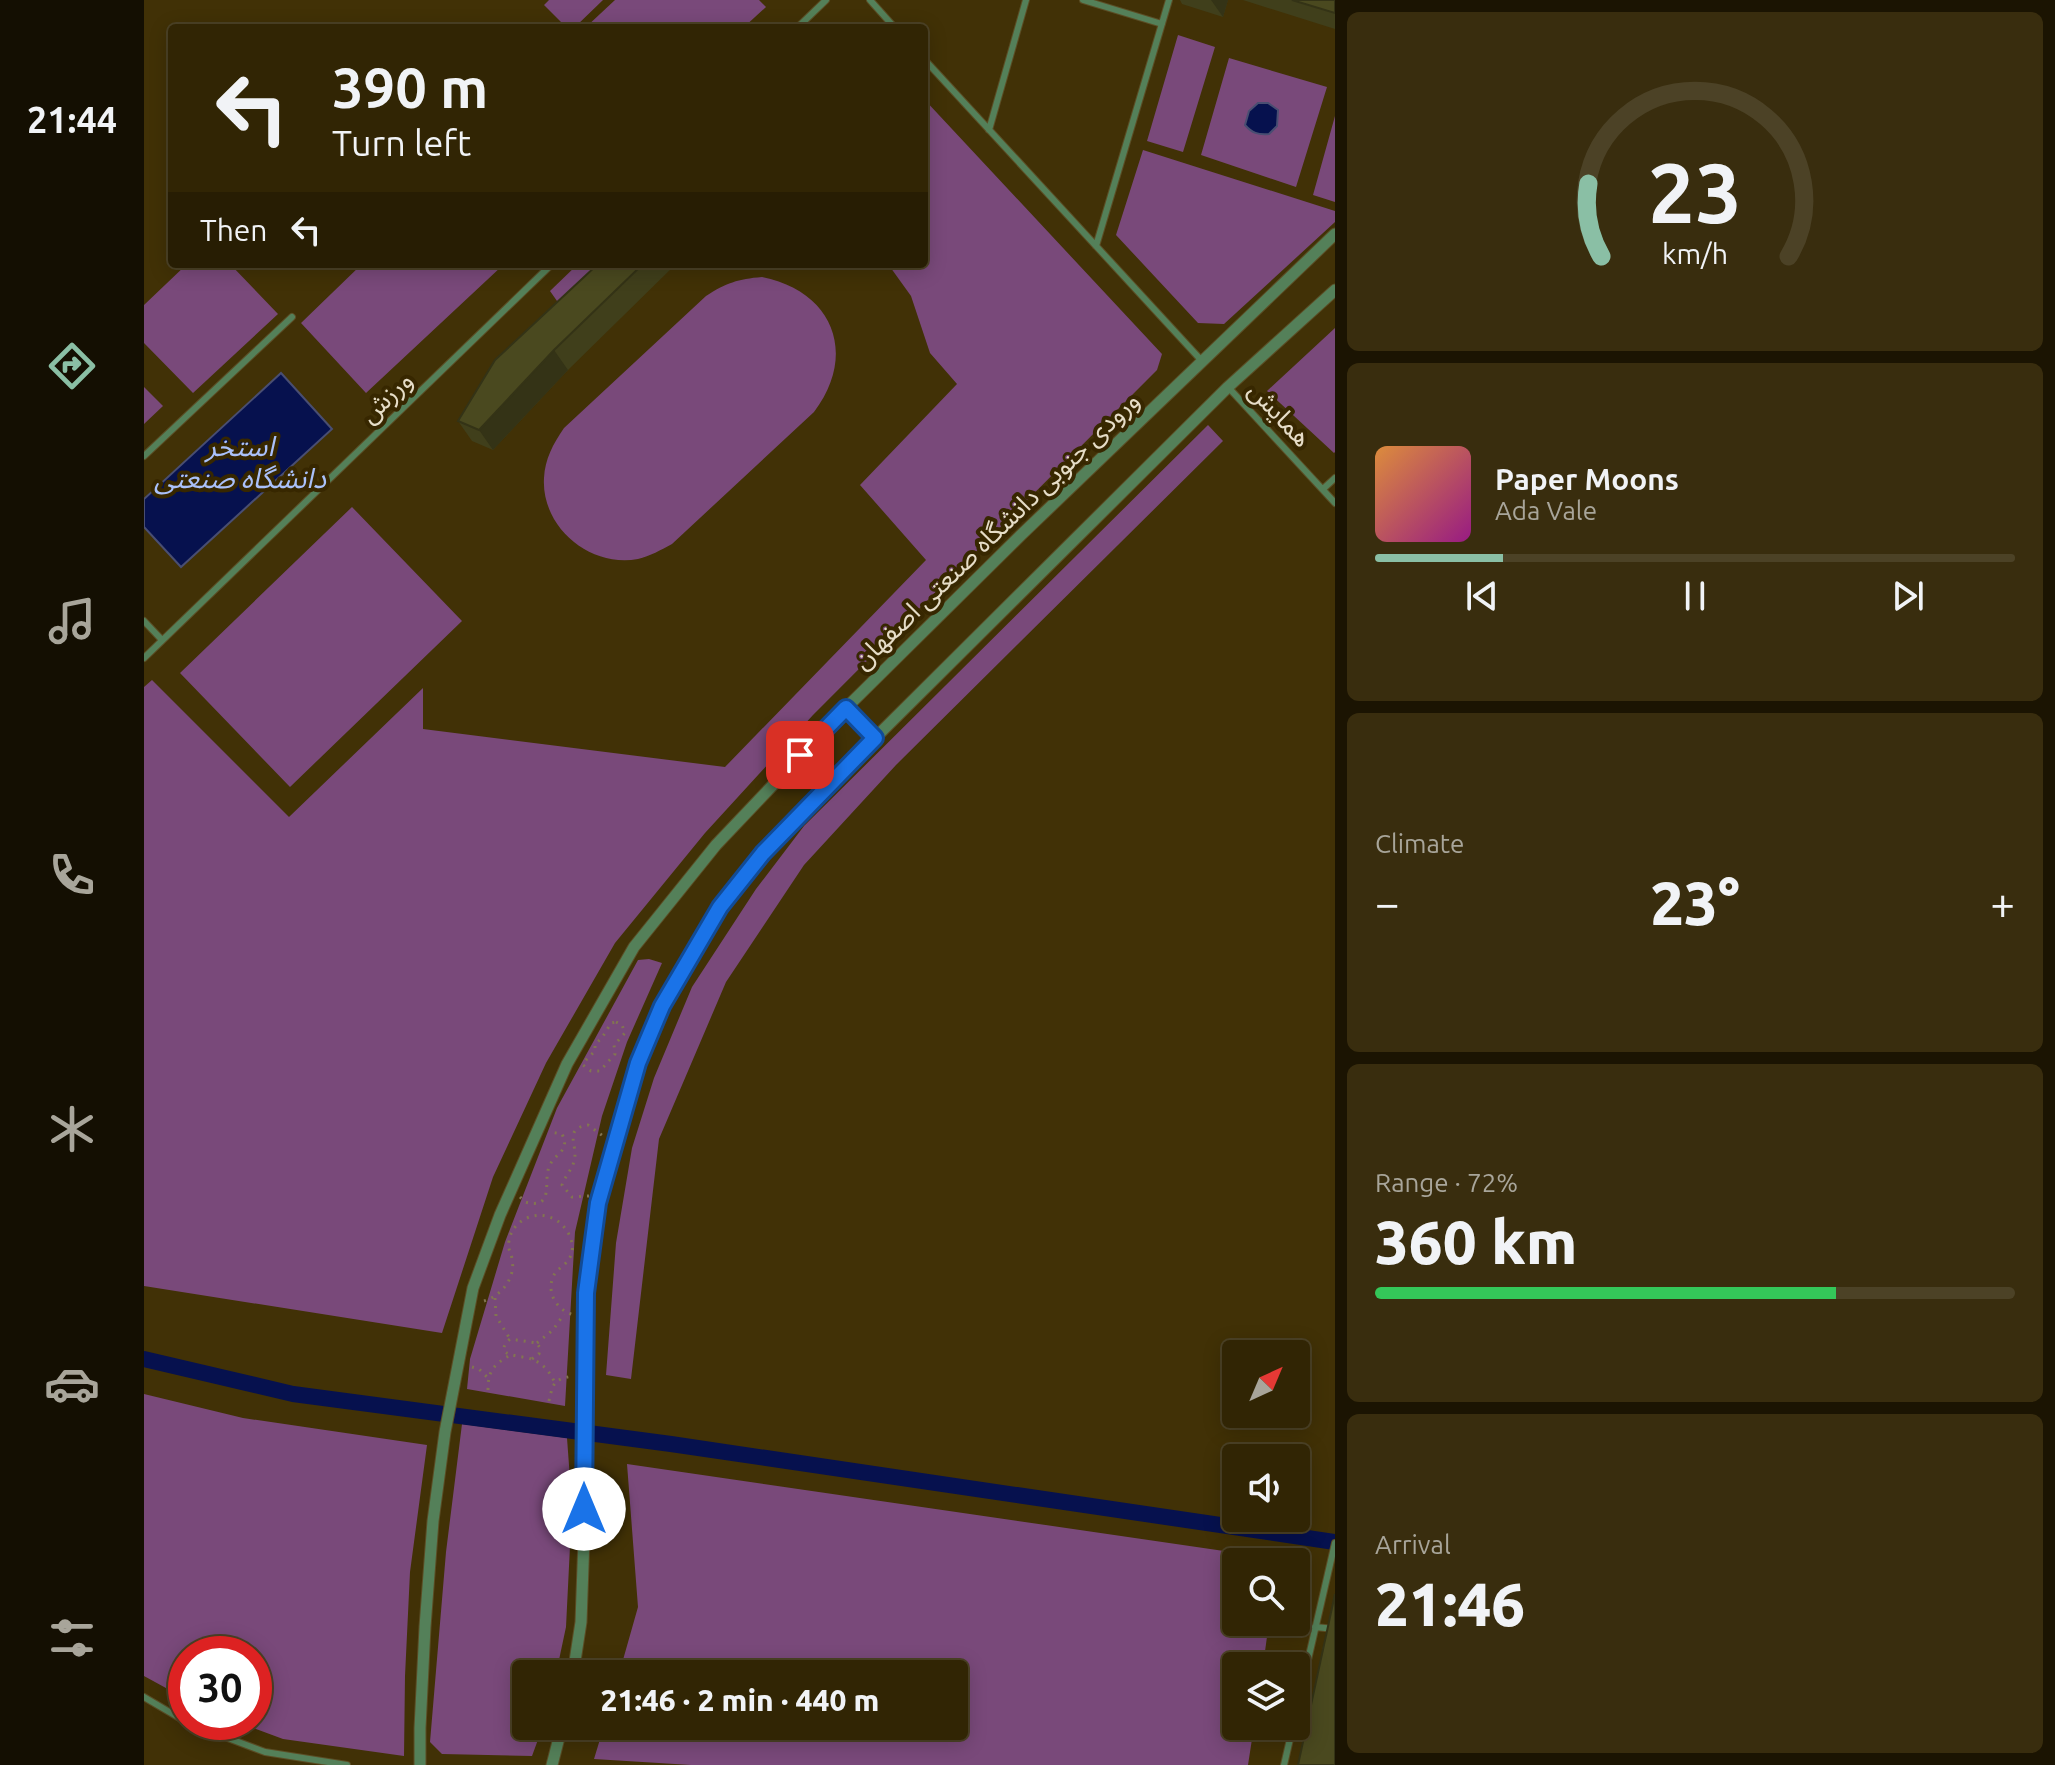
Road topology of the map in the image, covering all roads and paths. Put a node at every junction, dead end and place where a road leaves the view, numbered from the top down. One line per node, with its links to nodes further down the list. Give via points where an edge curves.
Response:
1 (826, 0): 6 (lane)
2 (870, 0): 7 (lane)
3 (1026, 0): 10 (lane)
4 (1083, 0): 8 (lane)
5 (1169, 0): 8 (lane)
6 (801, 24)
7 (891, 24)
8 (1162, 24): 12 (lane)
9 (928, 63): 10 (lane)
10 (989, 130): 12 (lane)
11 (1335, 234): 16 (street, ورودی جنوبی دانشگاه صنعتی اصفهان)
12 (1096, 246): 16 (lane)
13 (548, 268): 23 (lane, ورزش)
14 (1335, 290): 17 (street)
15 (292, 317): 18 (lane)
16 (1201, 360): 25 (street, ورودی جنوبی دانشگاه صنعتی اصفهان)
17 (1228, 387): 20 (lane, همایش); 26 (street)
18 (144, 456)
19 (1335, 478): 20 (lane)
20 (1323, 489): 21 (lane, همایش)
21 (1335, 503)
22 (144, 621): 23 (lane)
23 (162, 640): 24 (lane, ورزش)
24 (144, 658)
25 (846, 708): 26 (lane); 28 (street, ورودی جنوبی دانشگاه صنعتی اصفهان, via 716,845 634,947 567,1064)
26 (875, 738): 29 (street, via 763,853 720,907 662,1006 632,1079)
27 (598, 1041): 27 (path, via 583,1065 591,1071 600,1071 613,1058 614,1045 625,1033 622,1025 611,1023)
28 (536, 1134): 30 (street, ورودی جنوبی دانشگاه صنعتی اصفهان); 30 (path, via 555,1132 565,1139 549,1167 548,1192 531,1204)
29 (614, 1144): 31 (street); 31 (path, via 588,1125 575,1130 572,1139 576,1158 562,1185 572,1197)
30 (512, 1188): 33 (street, ورودی جنوبی دانشگاه صنعتی اصفهان)
31 (600, 1193): 35 (street)
32 (495, 1298): 33 (path); 34 (path, via 513,1271 508,1247 512,1230 525,1218 545,1215 563,1224 570,1239 570,1258 552,1279 554,1300); 36 (path, via 496,1316)
33 (470, 1302): 40 (street, ورودی جنوبی دانشگاه صنعتی اصفهان)
34 (565, 1313): 35 (path); 37 (path)
35 (586, 1318): 41 (street)
36 (510, 1339): 37 (path); 38 (path, via 504,1347)
37 (537, 1343): 39 (path, via 539,1354)
38 (510, 1355): 39 (path); 42 (path)
39 (532, 1359): 43 (path)
40 (457, 1367): 42 (path, via 479,1369); 55 (street, ورودی جنوبی دانشگاه صنعتی اصفهان, via 430,1551)
41 (585, 1373): 43 (path); 50 (street, via 584,1538)
42 (488, 1378): 44 (path)
43 (555, 1383): 45 (path)
44 (488, 1390)
45 (549, 1401)
46 (1335, 1543): 47 (lane)
47 (1315, 1627): 48 (lane); 49 (lane)
48 (1335, 1629)
49 (1309, 1652)
50 (575, 1660)
51 (144, 1697): 54 (lane, via 188,1723 265,1752)
52 (558, 1740): 56 (street)
53 (1290, 1740): 57 (lane)
54 (347, 1765)
55 (420, 1765)
56 (552, 1765)
57 (1284, 1765)

